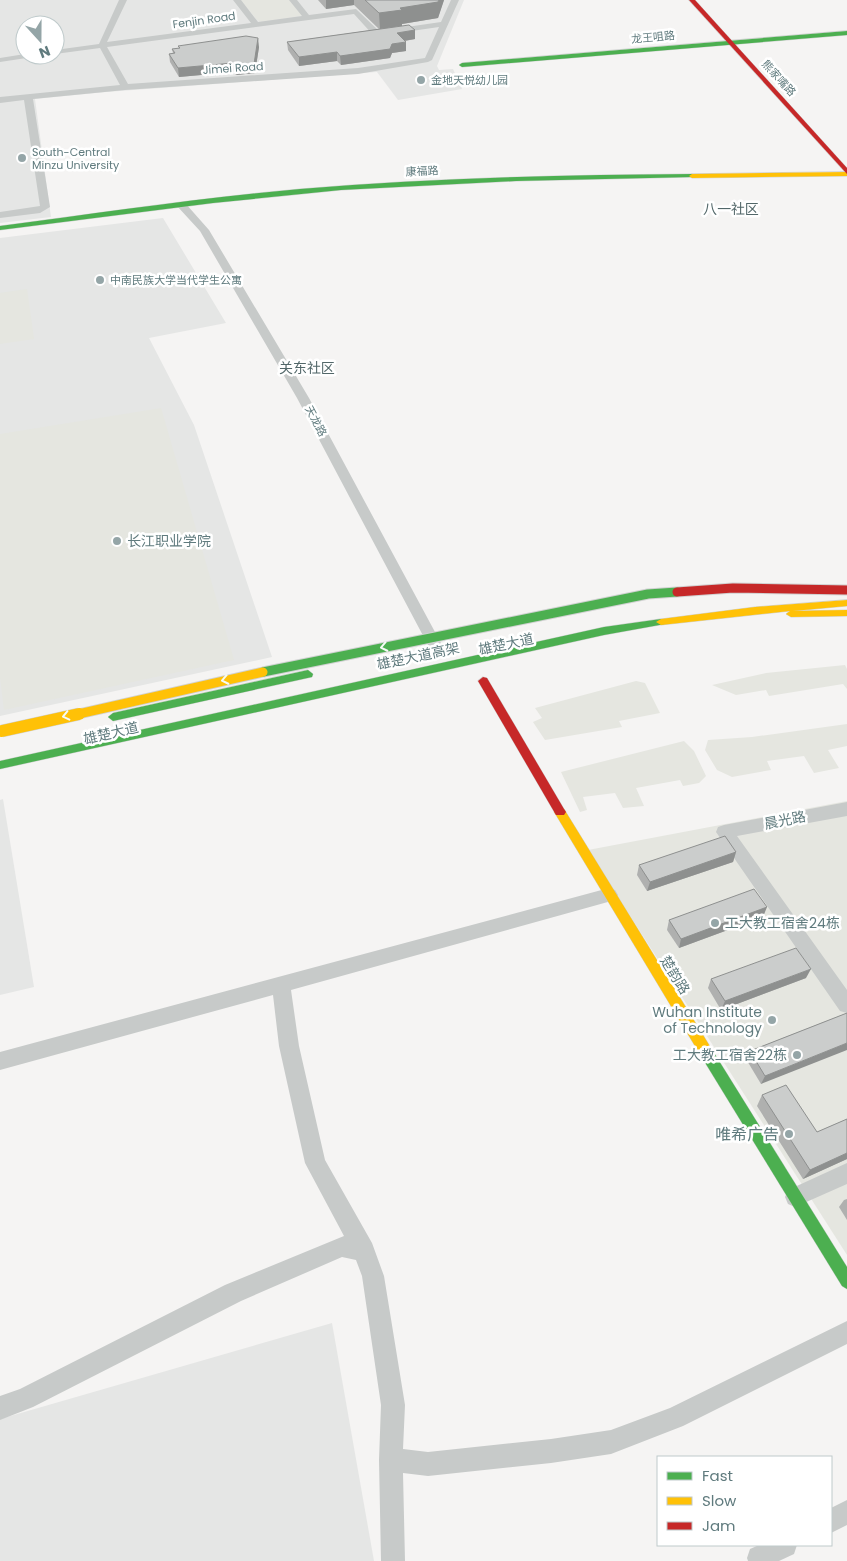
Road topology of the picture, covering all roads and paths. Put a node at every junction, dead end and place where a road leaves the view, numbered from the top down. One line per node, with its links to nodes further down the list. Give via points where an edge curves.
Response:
1 (123, 0): 11 (street)
2 (237, 0): 7 (street)
3 (293, 0): 6 (street)
4 (455, 0): 8 (street)
5 (692, 0): 10 (main road, 熊家嘴路)
6 (307, 17): 7 (street, Fenjin Road); 8 (street, Fenjin Road, via 356,11 377,34)
7 (256, 24): 11 (street, Fenjin Road)
8 (445, 24): 16 (street, Jimei Road, via 428,60 358,71)
9 (847, 33): 10 (main road, 龙王咀路)
10 (731, 43): 15 (main road, 龙王咀路); 19 (main road, 熊家嘴路)
11 (102, 45): 12 (street, Fenjin Road); 16 (street)
12 (65, 51)
13 (15, 58): 14 (street)
14 (0, 60)
15 (462, 65)
16 (125, 87): 17 (street, Jimei Road)
17 (28, 97): 18 (street, Jimei Road); 21 (street, via 45,207)
18 (0, 100)
19 (847, 173): 20 (main road, 康福路, via 444,182 341,188)
20 (182, 206): 22 (main road, 康福路); 28 (street, 天龙路, via 204,230 303,398)
21 (0, 215)
22 (0, 228)
23 (847, 582): 28 (main road, 雄楚大道, via 688,596 621,606)
24 (847, 590): 25 (main road, bridge); 33 (main road, one-way to 33, bridge, via 733,588 648,594 219,681)
25 (716, 601)
26 (847, 603): 34 (main road, 雄楚大道高架, via 781,606 604,631)
27 (847, 612): 35 (main road, 雄楚大道, via 688,623 613,636)
28 (440, 648): 29 (main road, 雄楚大道高架); 33 (main road, 雄楚大道)
29 (426, 656)
30 (320, 679): 32 (main road)
31 (483, 681): 37 (main road, 楚韵路)
32 (107, 727)
33 (1, 735)
34 (0, 765)
35 (0, 773)
36 (847, 809): 39 (street, 晨光路, via 724,832)
37 (609, 895): 38 (street); 42 (main road, 楚韵路)
38 (281, 984): 40 (street); 43 (street, via 289,1046 315,1163)
39 (847, 1005)
40 (0, 1061)
41 (847, 1173): 42 (street)
42 (795, 1197): 44 (main road, 楚韵路)
43 (364, 1251): 46 (street, via 342,1246 233,1293 25,1399); 47 (street, via 373,1276 393,1405)
44 (847, 1281)
45 (847, 1332): 47 (street, via 675,1418 611,1442 428,1464)
46 (0, 1408)
47 (391, 1460): 52 (street)
48 (847, 1512): 49 (street)
49 (832, 1520)
50 (783, 1546): 51 (street)
51 (759, 1558)
52 (393, 1561)

